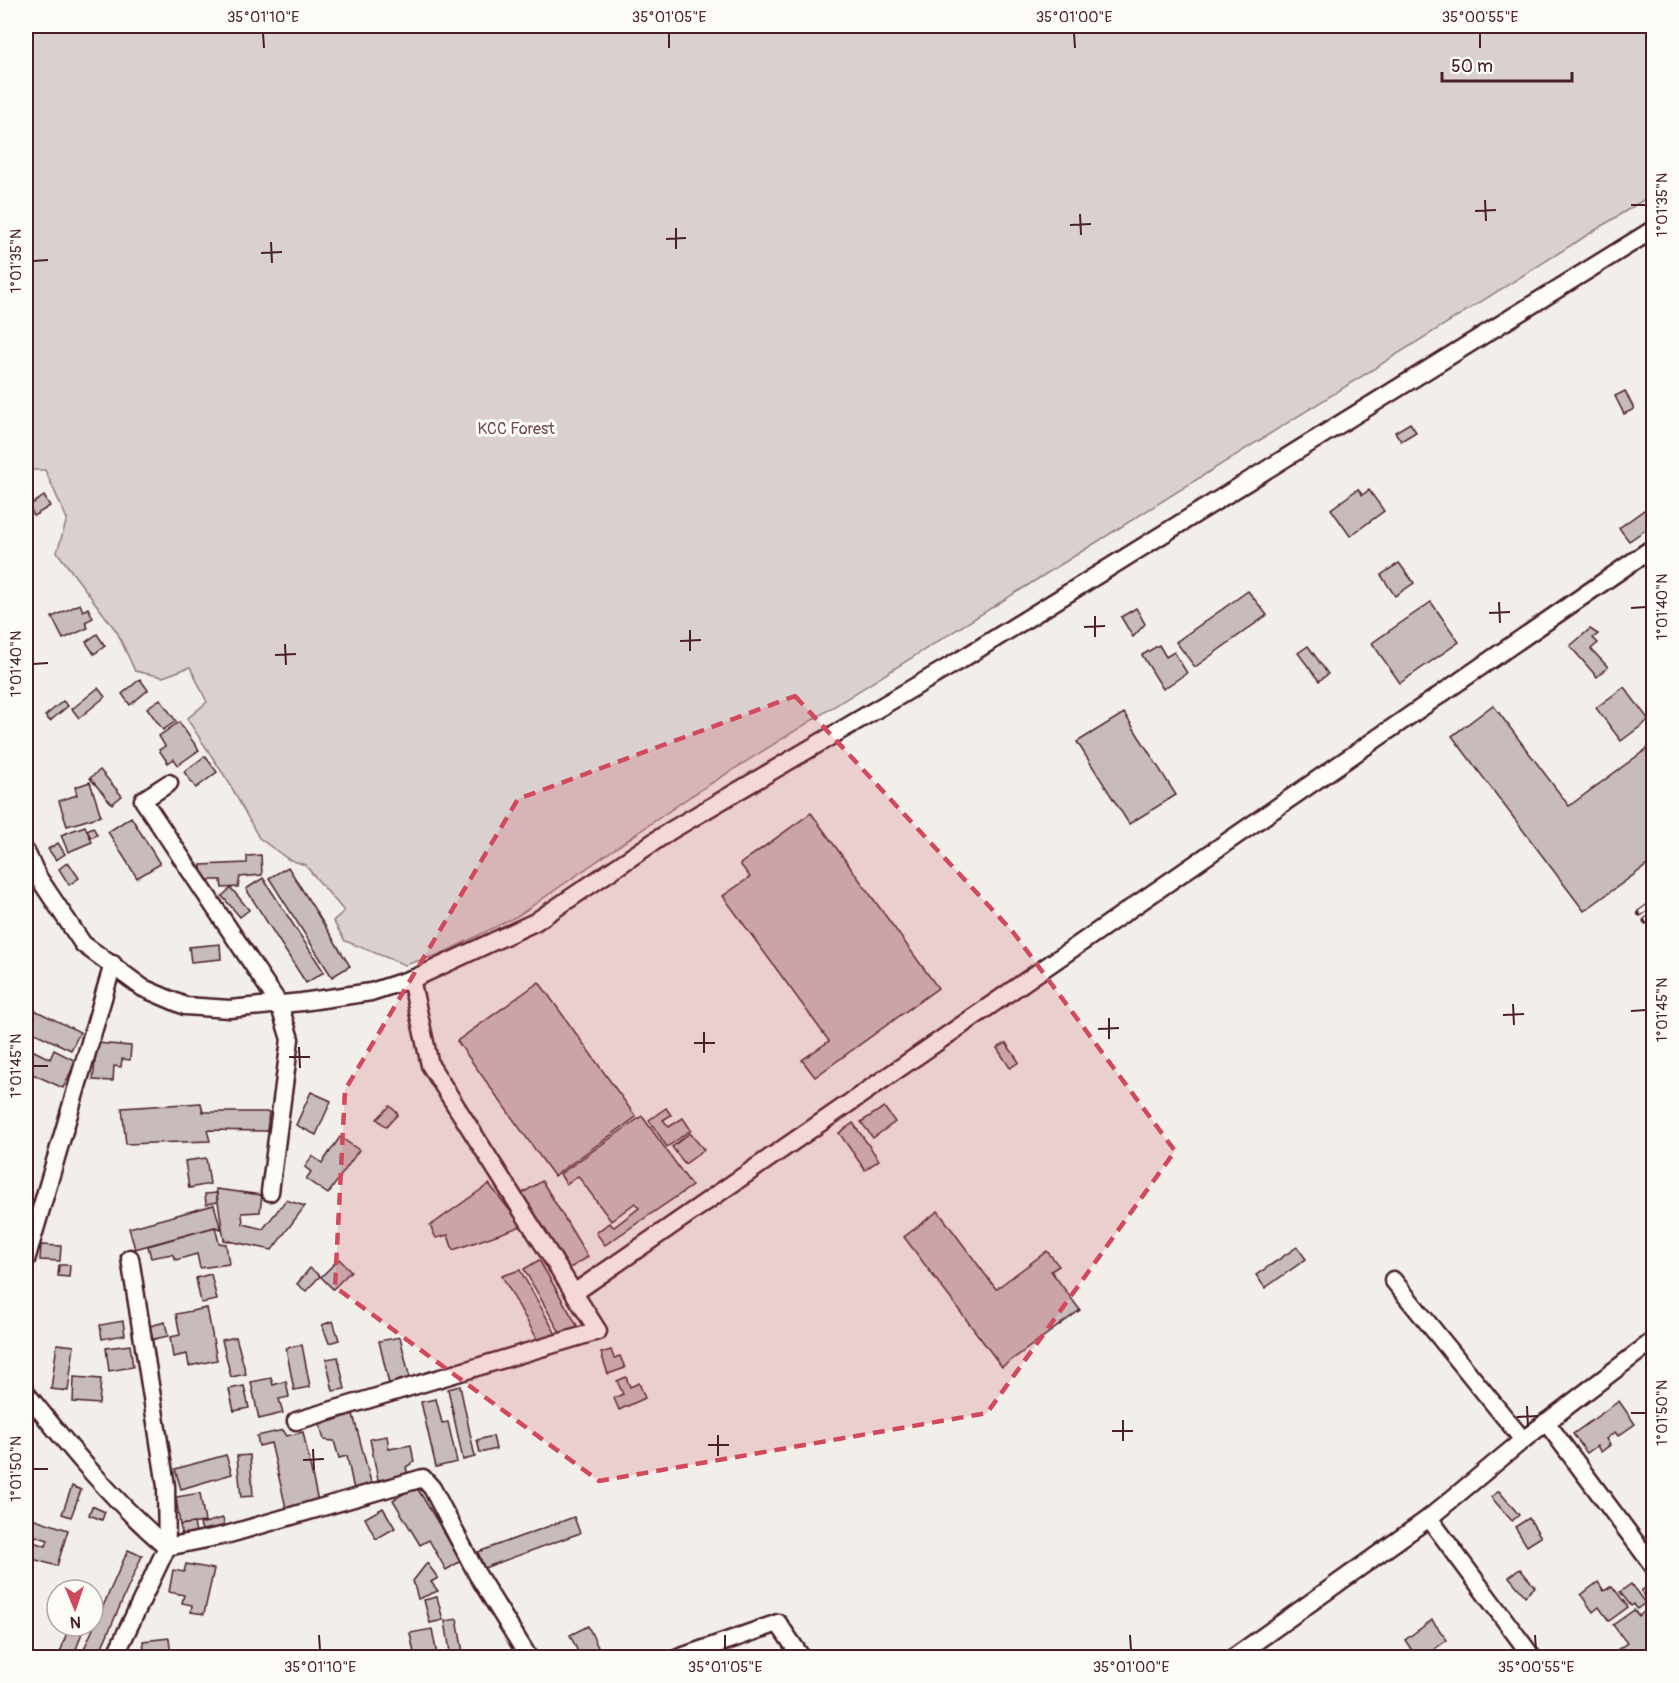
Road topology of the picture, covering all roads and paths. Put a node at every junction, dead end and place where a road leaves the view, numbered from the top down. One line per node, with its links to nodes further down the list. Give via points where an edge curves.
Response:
1 (1653, 229): 6 (street, via 962,659 670,831 535,922)
2 (1653, 547): 12 (street)
3 (169, 783): 7 (street, via 143,800)
4 (26, 852): 5 (street, via 38,878 83,944)
5 (113, 964): 7 (street, via 142,987 185,1006 230,1009); 10 (street)
6 (411, 979): 7 (street, via 371,992); 12 (street, via 430,1065)
7 (279, 1004): 8 (street, via 290,1040)
8 (270, 1192)
9 (129, 1258): 19 (street, via 166,1486)
10 (26, 1260)
11 (1392, 1280): 17 (street)
12 (574, 1293): 15 (street, via 598,1330)
13 (1653, 1340): 16 (street)
14 (26, 1393): 19 (street, via 92,1474)
15 (296, 1420)
16 (1546, 1422): 17 (street); 20 (street)
17 (1523, 1440): 18 (street)
18 (1429, 1518): 25 (street); 26 (street)
19 (167, 1547): 21 (street); 22 (street, via 226,1535 423,1478)
20 (1653, 1567)
21 (114, 1658)
22 (529, 1658)
23 (678, 1658): 24 (street, via 778,1623)
24 (802, 1658)
25 (1233, 1658)
26 (1533, 1658)

